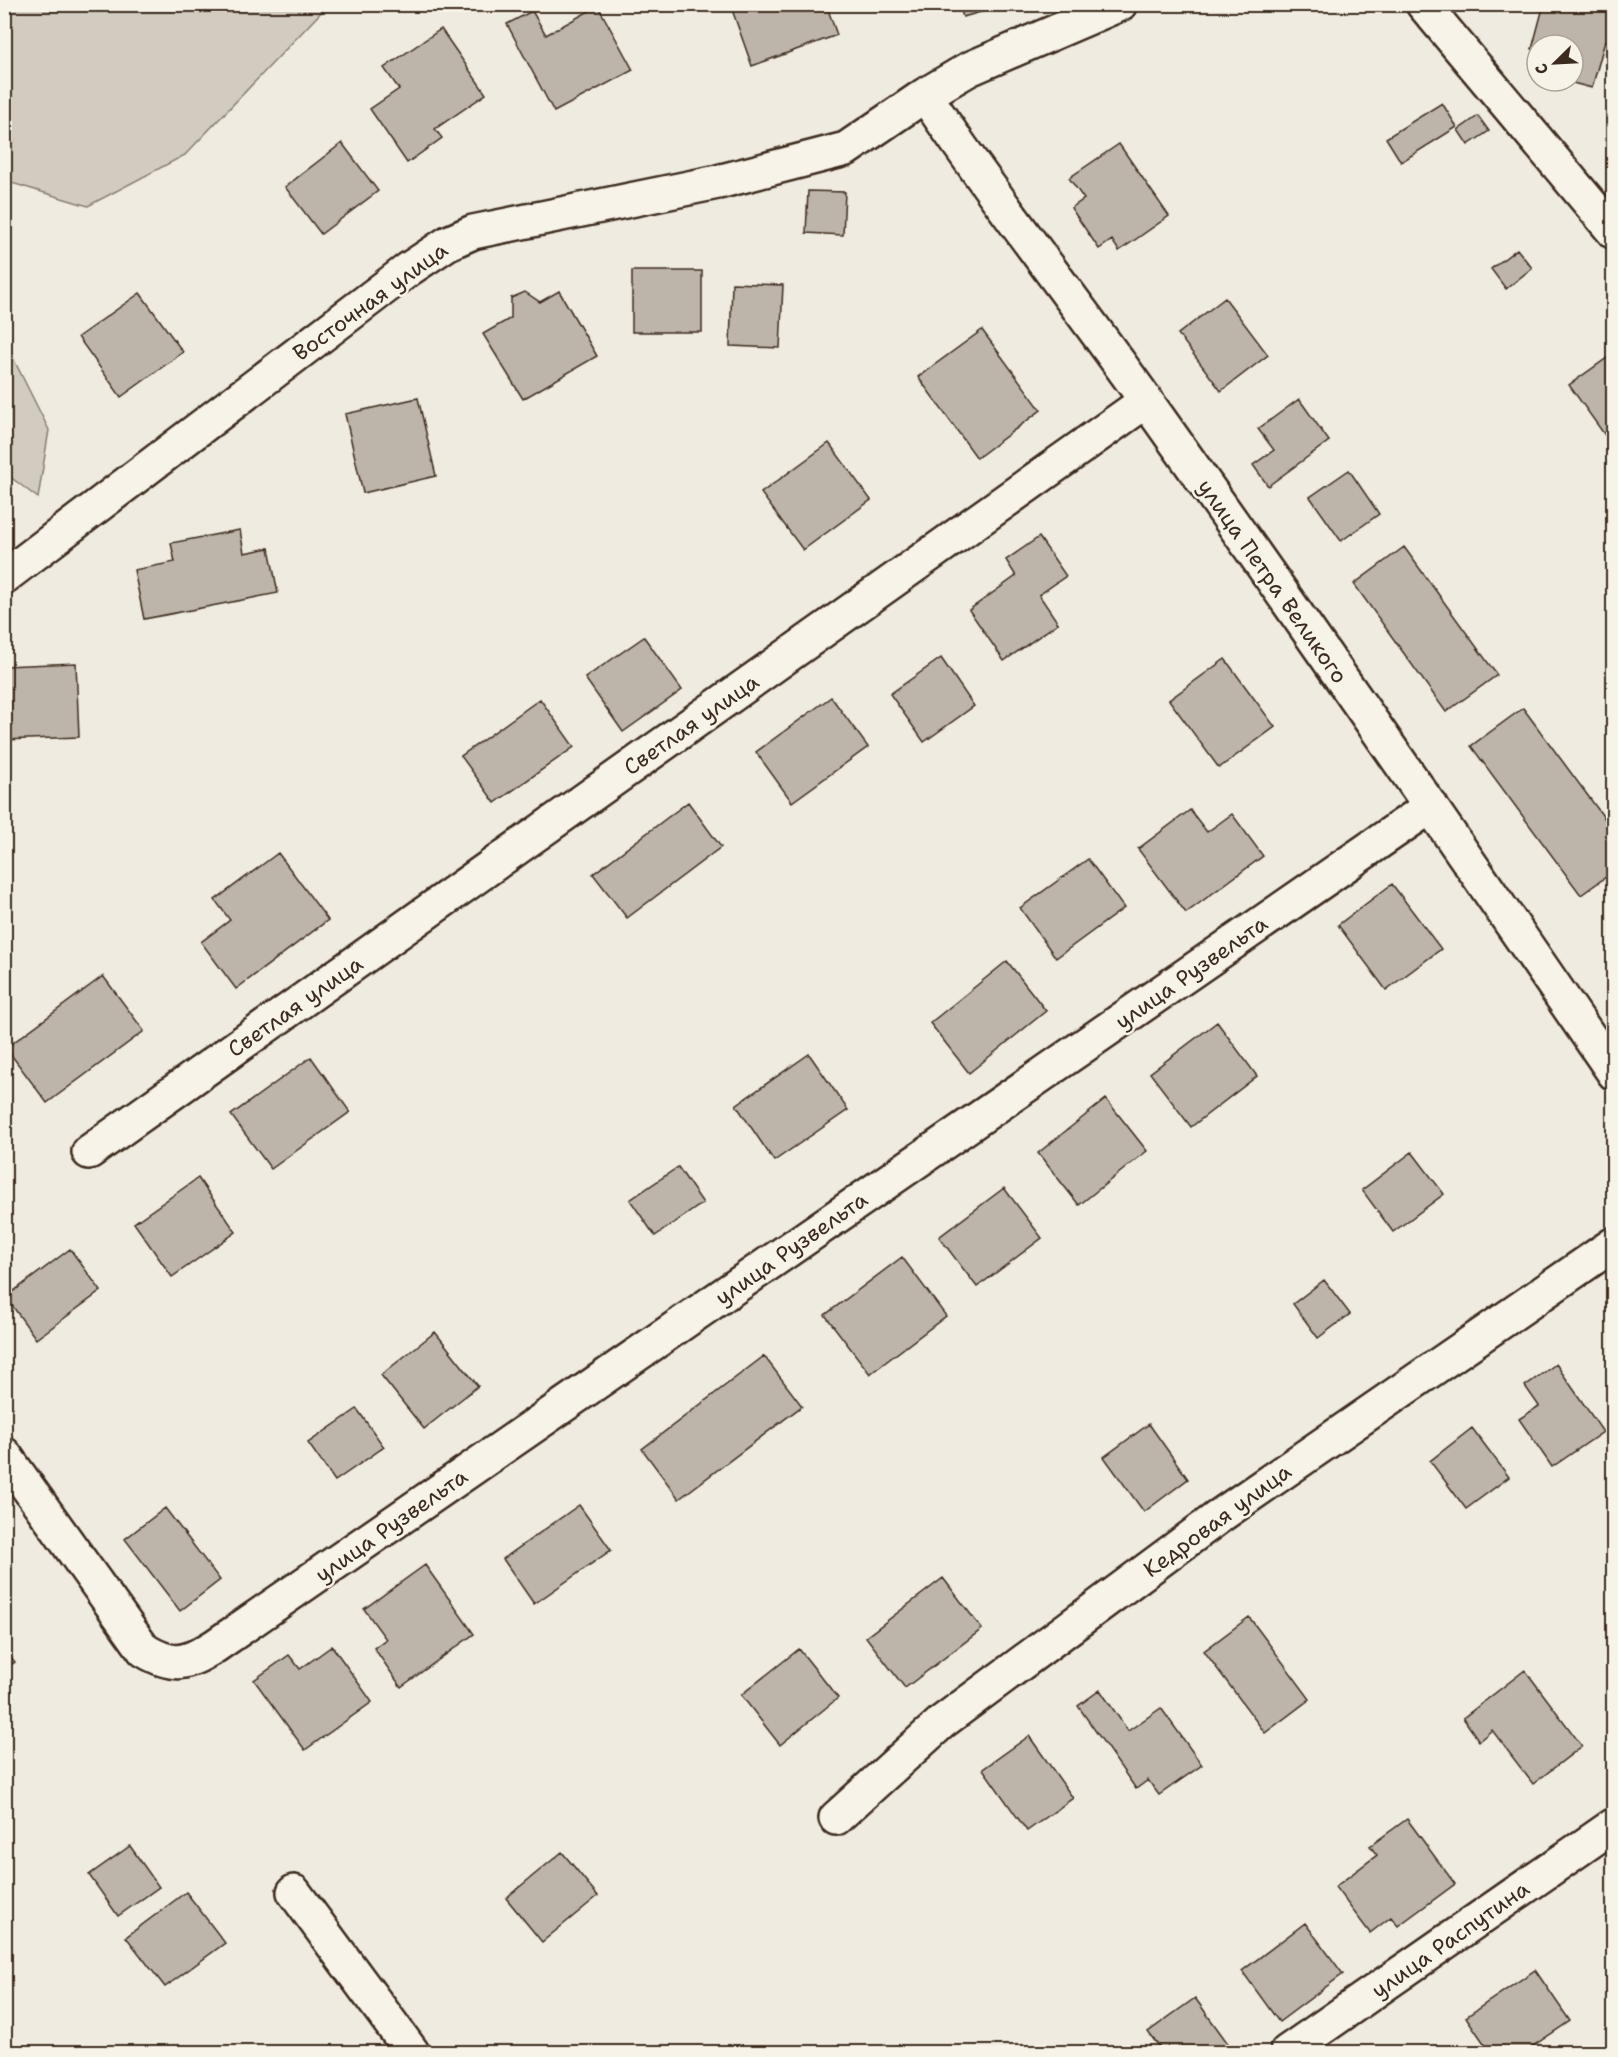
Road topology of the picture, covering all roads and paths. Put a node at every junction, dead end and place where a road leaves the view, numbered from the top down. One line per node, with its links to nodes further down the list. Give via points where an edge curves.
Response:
1 (1120, 4): 3 (street, Восточная улица, via 969,69)
2 (1423, 4): 4 (street)
3 (925, 95): 5 (street, улица Петра Великого); 6 (street, Восточная улица, via 846,148 718,182 473,232 448,243)
4 (1614, 232)
5 (1146, 401): 7 (street, улица Петра Великого); 9 (street, Светлая улица)
6 (4, 577)
7 (1431, 806): 8 (street, улица Петра Великого); 11 (street, улица Рузвельта, via 191,1660 163,1661 144,1650)
8 (1614, 1073)
9 (89, 1152)
10 (1614, 1244): 12 (street, Кедровая улица, via 1211,1522 942,1722)
11 (4, 1454)
12 (836, 1818)
13 (1614, 1825): 16 (street, улица Распутина)
14 (294, 1892): 15 (street)
15 (412, 2052)
16 (1287, 2052)

